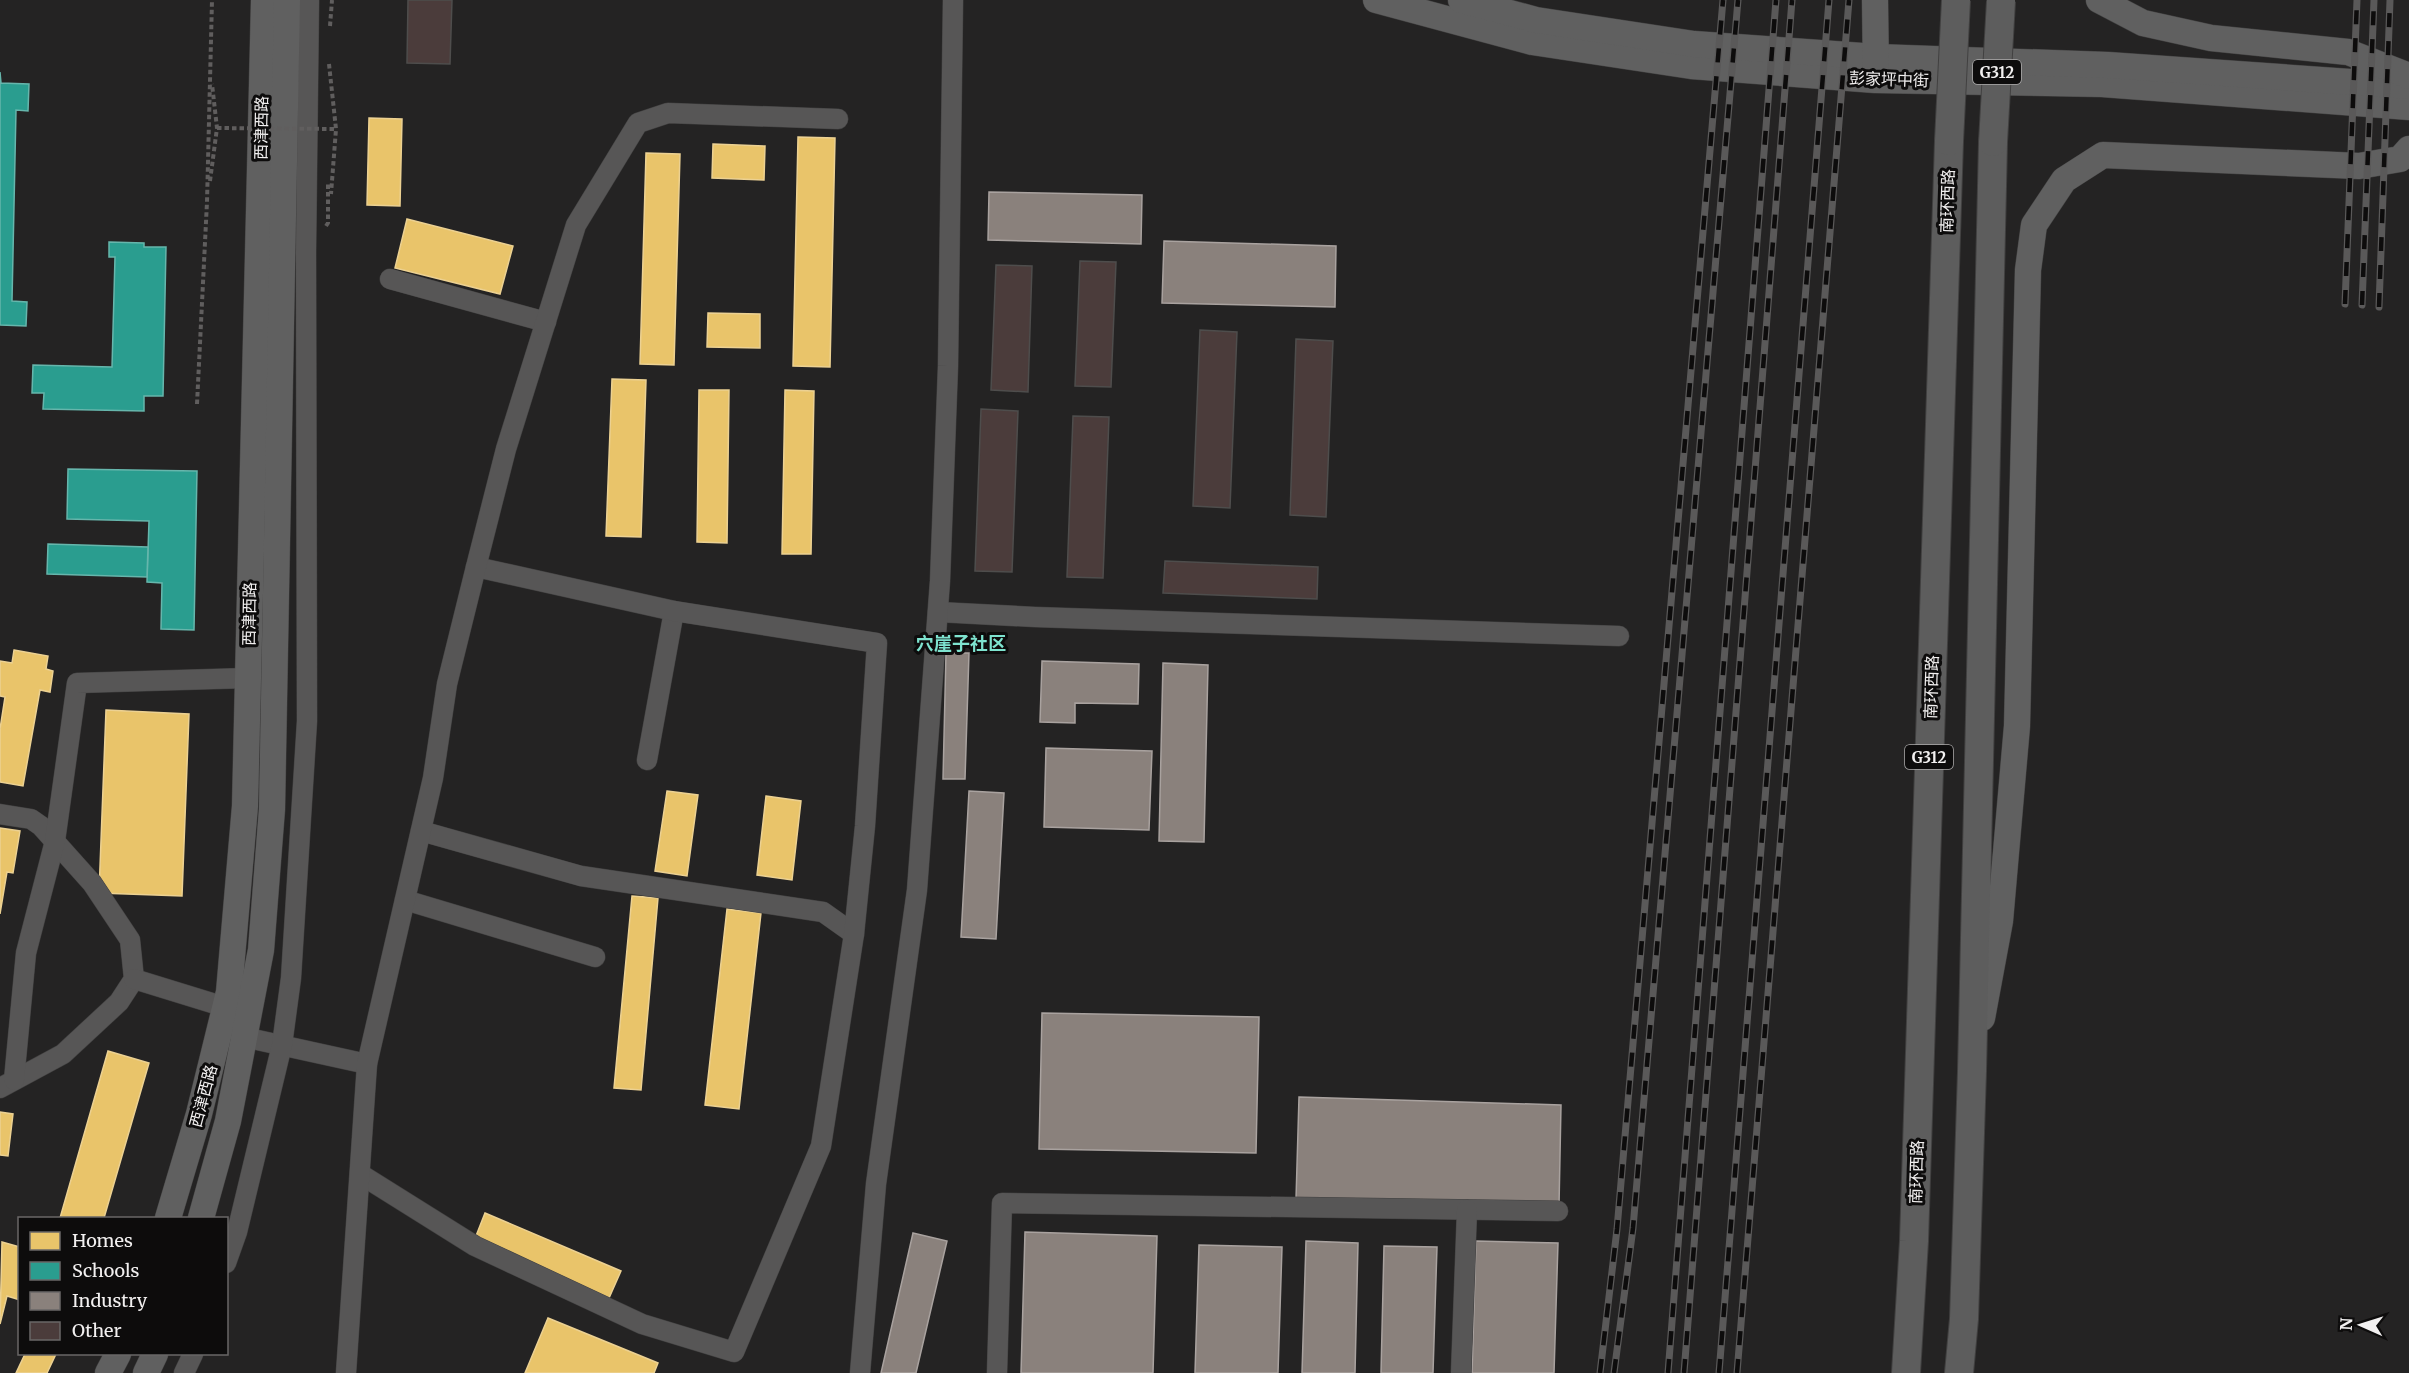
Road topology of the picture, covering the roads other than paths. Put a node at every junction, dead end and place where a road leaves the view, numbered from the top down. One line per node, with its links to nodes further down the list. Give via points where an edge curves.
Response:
1 (264, 0): 23 (main road, 西津西路)
2 (287, 0): 33 (main road, 西津西路, via 272,809 261,950)
3 (309, 0): 34 (street, via 307,721 291,978)
4 (953, 0): 21 (street, via 948,366)
5 (1377, 0): 11 (main road, 彭家坪中街, via 1532,42 1691,66)
6 (1461, 0): 11 (main road, 彭家坪中街, via 1536,20)
7 (1875, 0): 11 (main road)
8 (1956, 0): 54 (highway, 南环西路 / G312, bridge)
9 (2098, 0): 12 (main road, via 2143,23 2211,38 2348,52)
10 (2001, 1): 36 (highway, G312, bridge, via 1993,142)
11 (1876, 68): 13 (main road, 彭家坪中街, via 2108,65); 14 (main road, 彭家坪中街)
12 (2409, 76)
13 (2409, 86)
14 (2409, 107)
15 (838, 119): 18 (street, via 668,113 638,123 576,225)
16 (2409, 149): 36 (main road, via 2400,159 2359,166 2103,155 2064,180 2034,225 2028,270 2017,726 2000,921)
17 (390, 279): 18 (street)
18 (546, 322): 19 (street, via 506,449)
19 (476, 567): 20 (street); 26 (street, via 447,684 434,778)
20 (674, 610): 24 (street); 29 (street, via 878,643)
21 (938, 612): 22 (street); 51 (street, via 917,890 876,1184)
22 (1619, 636)
23 (248, 678): 27 (street, via 77,683); 32 (main road, 西津西路, via 245,806 230,992)
24 (647, 760)
25 (0, 814): 27 (street, via 30,819)
26 (421, 831): 28 (street); 29 (street, via 581,876 823,912)
27 (55, 841): 31 (street, via 92,883 130,940); 37 (street, via 26,953)
28 (405, 900): 30 (street); 35 (street)
29 (854, 934): 38 (street, via 821,1146 734,1352 642,1324 486,1251)
30 (595, 957)
31 (134, 979): 32 (street); 37 (street, via 118,1002 63,1054)
32 (225, 1007): 41 (main road, 西津西路)
33 (244, 1036): 34 (street); 42 (main road, 西津西路, via 228,1120)
34 (282, 1045): 35 (street); 43 (street)
35 (367, 1064): 38 (street)
36 (1972, 1071): 55 (highway, G312)
37 (7, 1084)
38 (360, 1174): 50 (street)
39 (1467, 1210): 40 (street); 52 (street, via 1002,1203); 53 (street)
40 (1558, 1211)
41 (168, 1217)
42 (201, 1217)
43 (228, 1257)
44 (117, 1355): 47 (main road)
45 (154, 1355): 48 (main road)
46 (193, 1355): 49 (street)
47 (108, 1373)
48 (146, 1373)
49 (184, 1373)
50 (346, 1373)
51 (860, 1373)
52 (997, 1373)
53 (1461, 1373)
54 (1906, 1373)
55 (1959, 1373)

